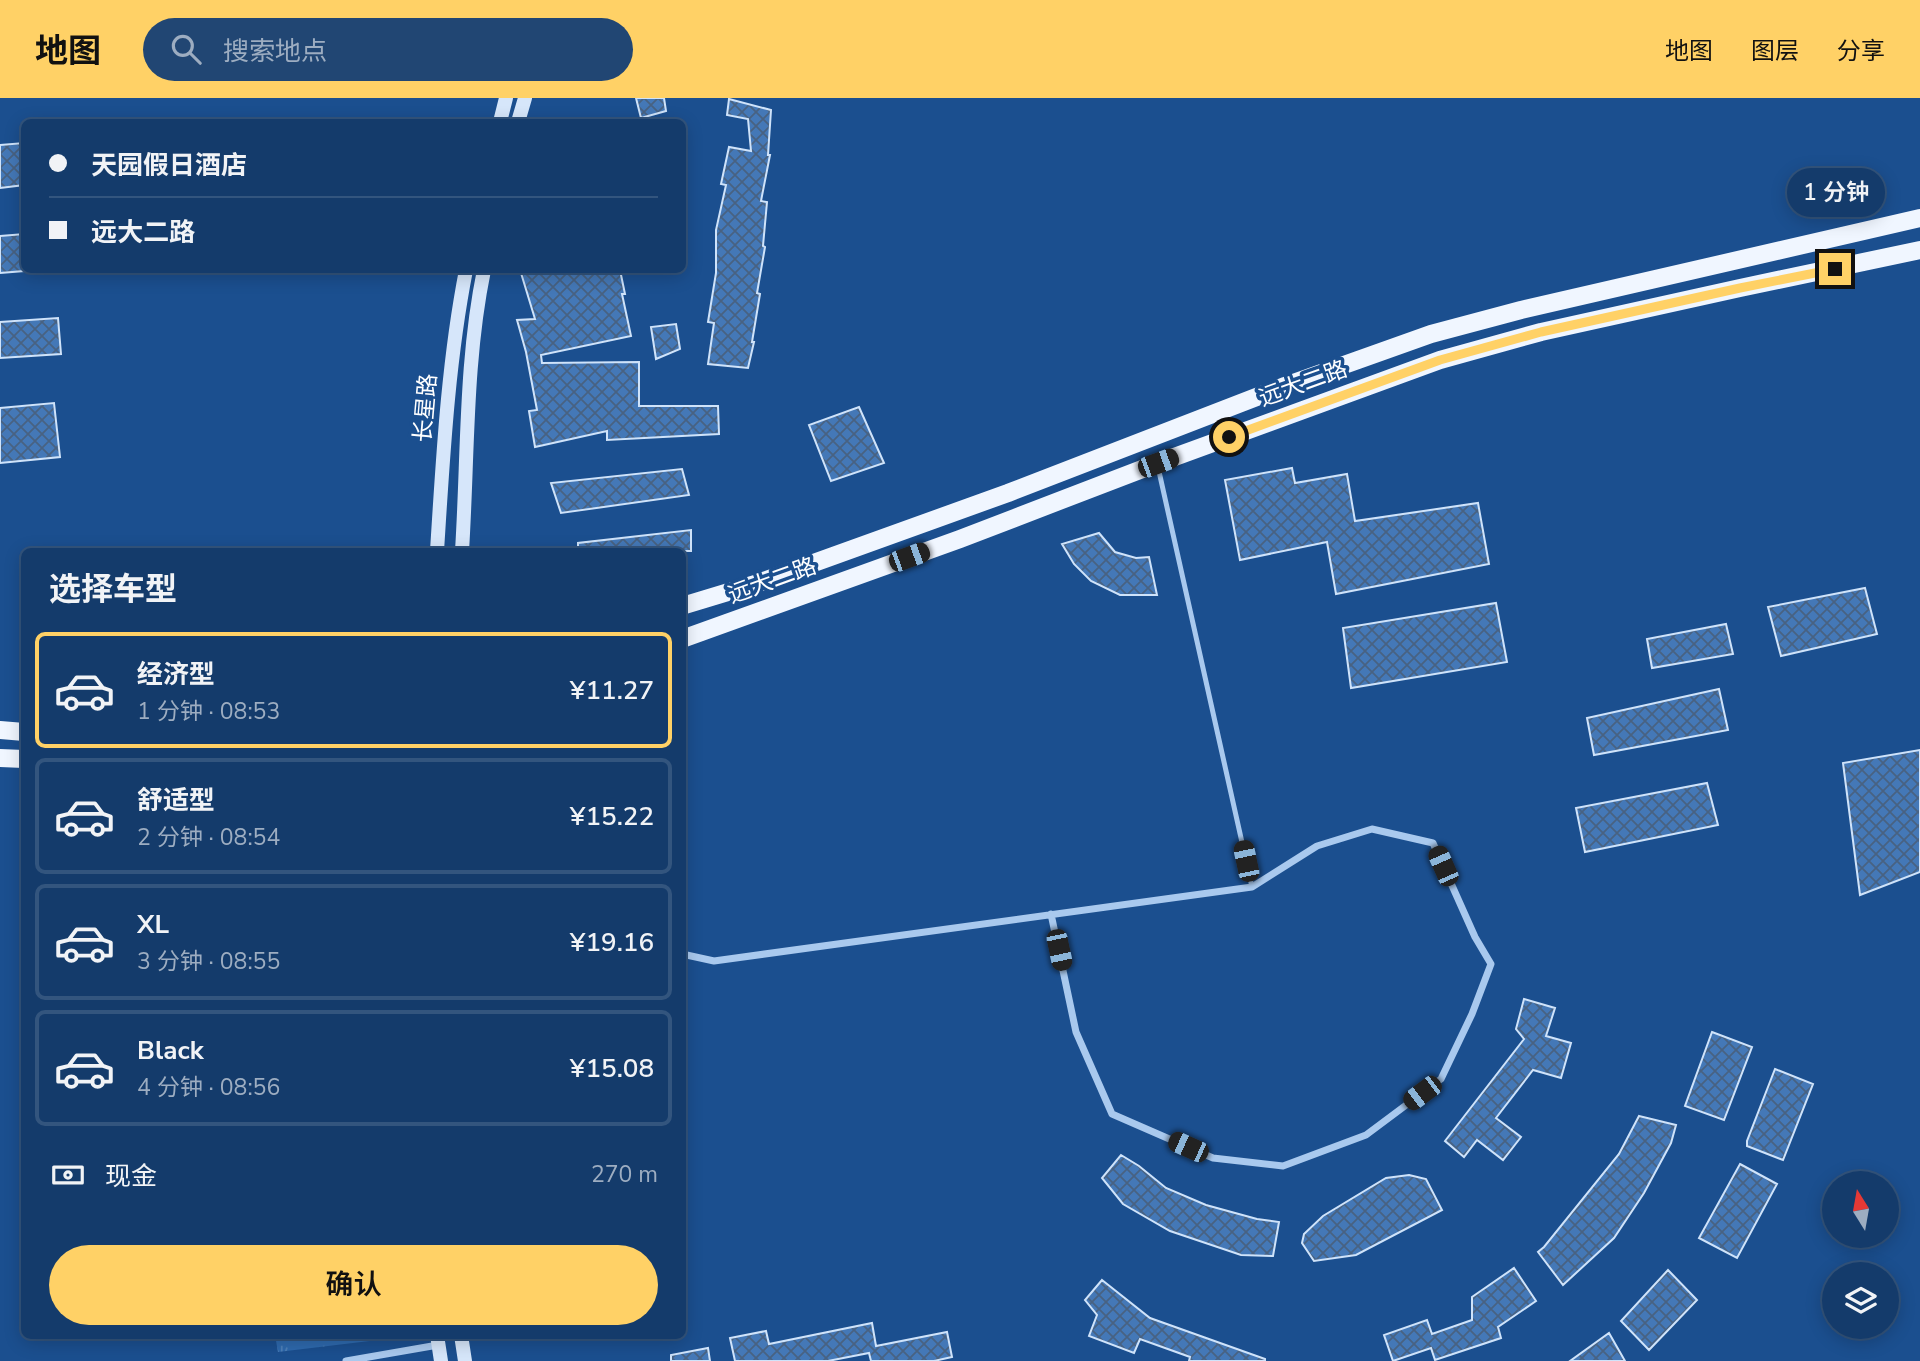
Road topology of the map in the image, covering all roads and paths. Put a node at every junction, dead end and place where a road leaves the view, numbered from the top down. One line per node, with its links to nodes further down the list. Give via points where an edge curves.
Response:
1 (506, 98): 3 (main road)
2 (525, 98): 4 (main road)
3 (501, 119)
4 (520, 119)
5 (1920, 218): 12 (main road, 远大二路, via 1431,334 758,583)
6 (1920, 250): 9 (main road, 远大二路, via 1541,332 1440,360)
7 (466, 273): 10 (main road, 长星路, via 446,415)
8 (483, 273): 11 (main road, 长星路, via 471,367)
9 (1158, 463): 13 (main road, 远大二路); 18 (lane)
10 (437, 548)
11 (462, 548)
12 (686, 605)
13 (686, 638)
14 (0, 730): 15 (main road)
15 (21, 732)
16 (0, 758): 17 (main road)
17 (21, 759)
18 (1252, 887): 19 (street); 19 (street, via 1317,846 1372,829 1433,843 1491,964 1441,1079 1366,1135 1283,1166 1213,1158 1112,1114 1076,1032)
19 (1051, 914): 20 (street, via 714,961)
20 (686, 955)
21 (461, 1339): 25 (main road)
22 (438, 1340): 23 (street); 24 (main road)
23 (346, 1361)
24 (441, 1361)
25 (464, 1361)

